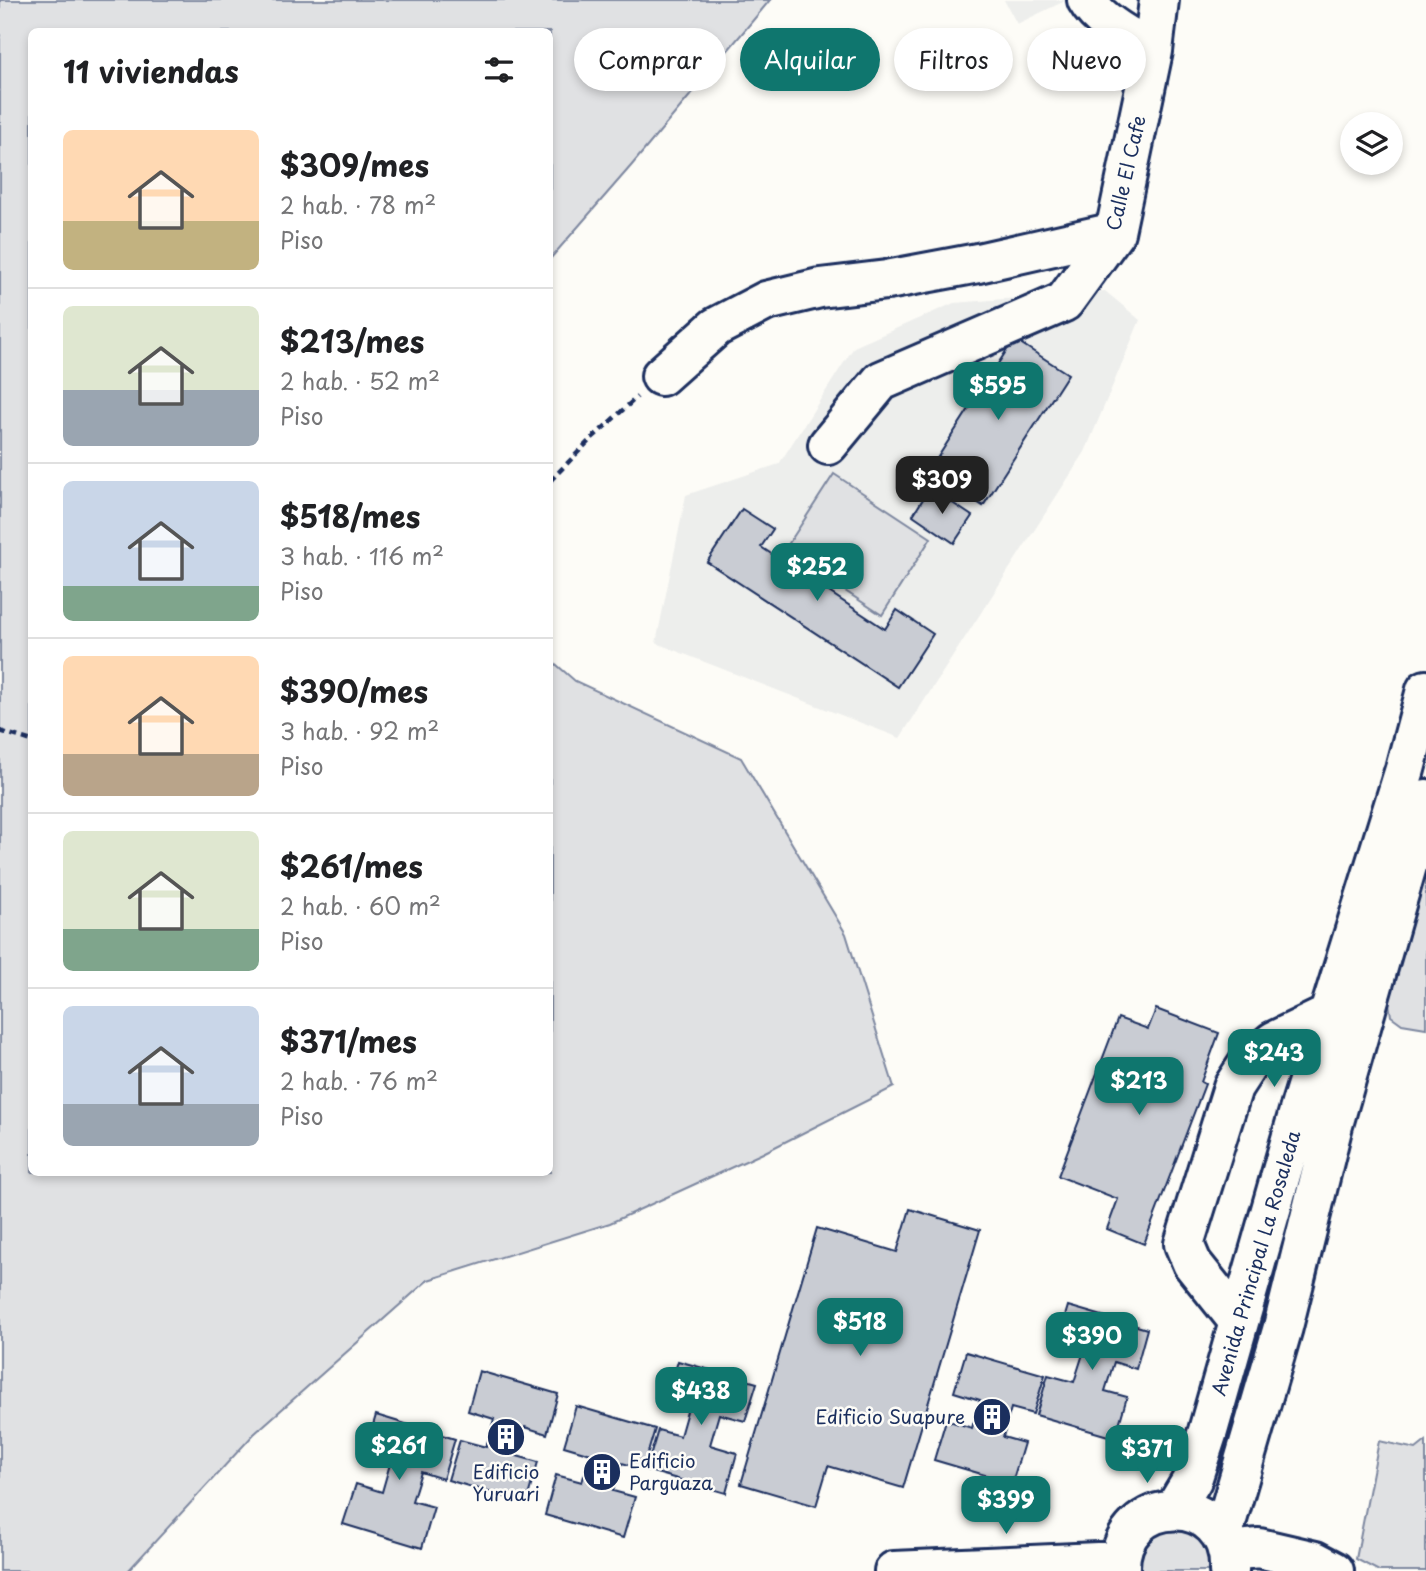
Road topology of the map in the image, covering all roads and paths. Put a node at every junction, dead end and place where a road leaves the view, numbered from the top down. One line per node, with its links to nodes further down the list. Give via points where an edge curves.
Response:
1 (1087, 0): 3 (street, via 1120,32)
2 (1159, 0): 3 (street, Calle El Cafe)
3 (1153, 51): 4 (street, Calle El Cafe)
4 (1115, 232): 5 (street, via 978,263 766,301 716,327); 6 (street, Calle El Cafe, via 1063,302 881,381)
5 (661, 376): 7 (path)
6 (828, 444)
7 (553, 478)
8 (1426, 690): 12 (street, Avenida Principal La Rosaleda)
9 (0, 731): 10 (path)
10 (28, 740)
11 (1426, 799): 15 (street, Avenida Principal La Rosaleda, via 1333,1125)
12 (1328, 1015): 13 (street, Avenida Principal La Rosaleda); 13 (street, via 1274,1041 1250,1061 1233,1087 1184,1244 1192,1263)
13 (1239, 1322): 14 (street, Avenida Principal La Rosaleda, via 1192,1480)
14 (1174, 1510): 15 (street, via 1202,1516 1213,1525); 16 (street, via 1157,1513 1130,1533)
15 (1227, 1553): 18 (street, via 1259,1548 1315,1561)
16 (1120, 1566): 17 (street)
17 (894, 1571)
18 (1334, 1571)

